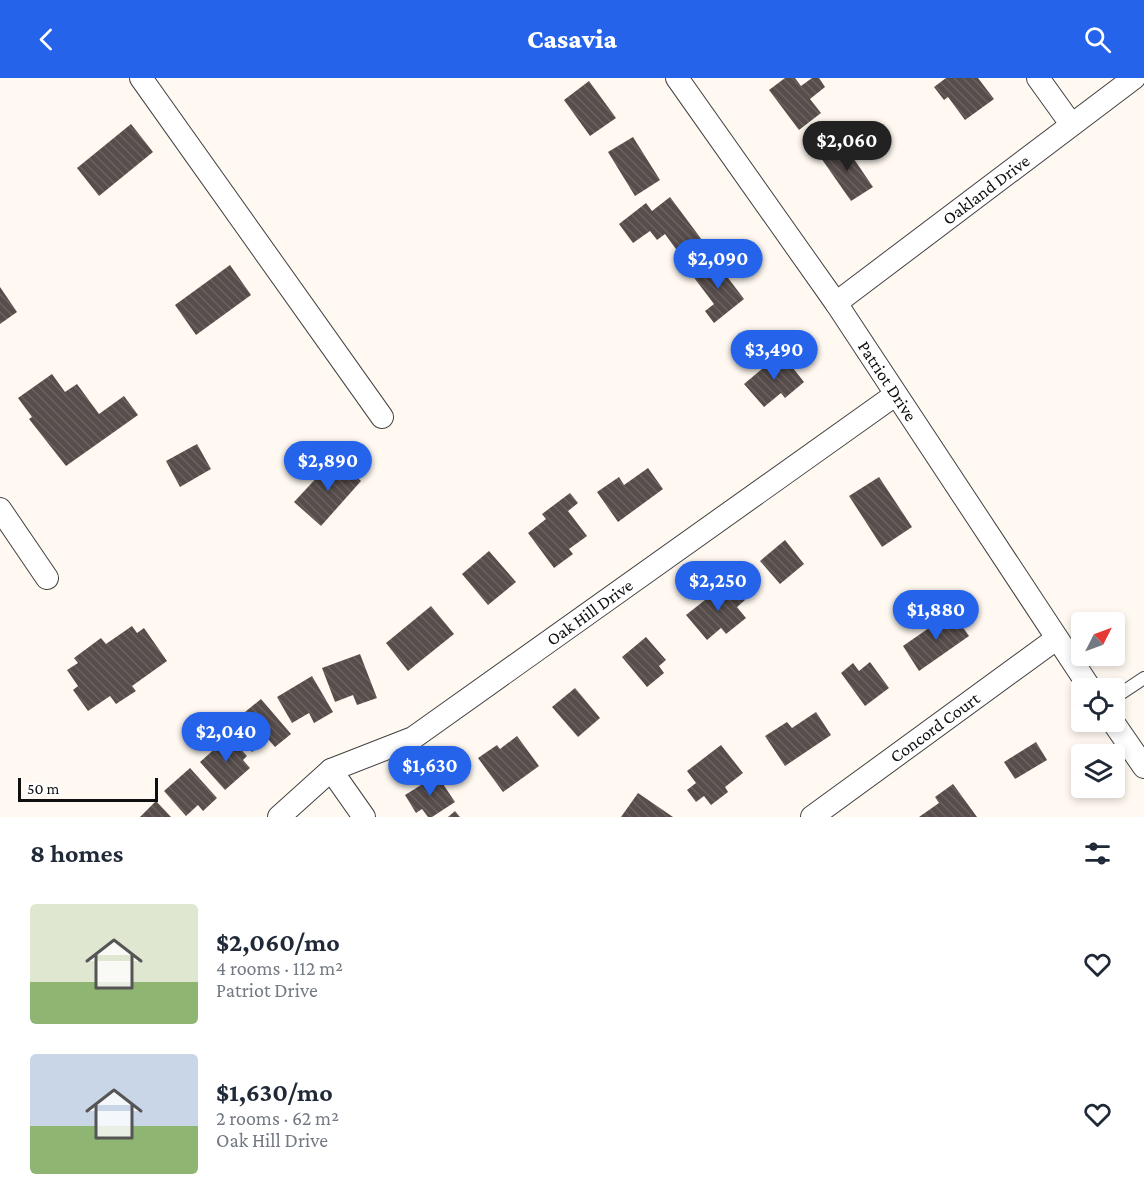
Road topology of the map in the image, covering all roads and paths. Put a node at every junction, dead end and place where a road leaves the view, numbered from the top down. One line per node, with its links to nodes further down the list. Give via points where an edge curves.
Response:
1 (141, 78): 8 (street)
2 (677, 78): 6 (street, Patriot Drive)
3 (1038, 78): 5 (street)
4 (1134, 78): 5 (street, Oakland Drive)
5 (1071, 124): 6 (street, Oakland Drive)
6 (836, 303): 7 (street, Patriot Drive)
7 (896, 395): 11 (street, Patriot Drive); 17 (street, Oak Hill Drive, via 413,738)
8 (382, 417)
9 (0, 508): 10 (street)
10 (47, 578)
11 (1056, 639): 12 (street, Patriot Drive); 20 (street, Concord Court)
12 (1083, 678)
13 (1144, 678): 14 (lane)
14 (1125, 691)
15 (1120, 732): 16 (street)
16 (1144, 767)
17 (331, 770): 18 (street, Oak Hill Drive); 19 (street)
18 (279, 817)
19 (364, 817)
20 (812, 817)

